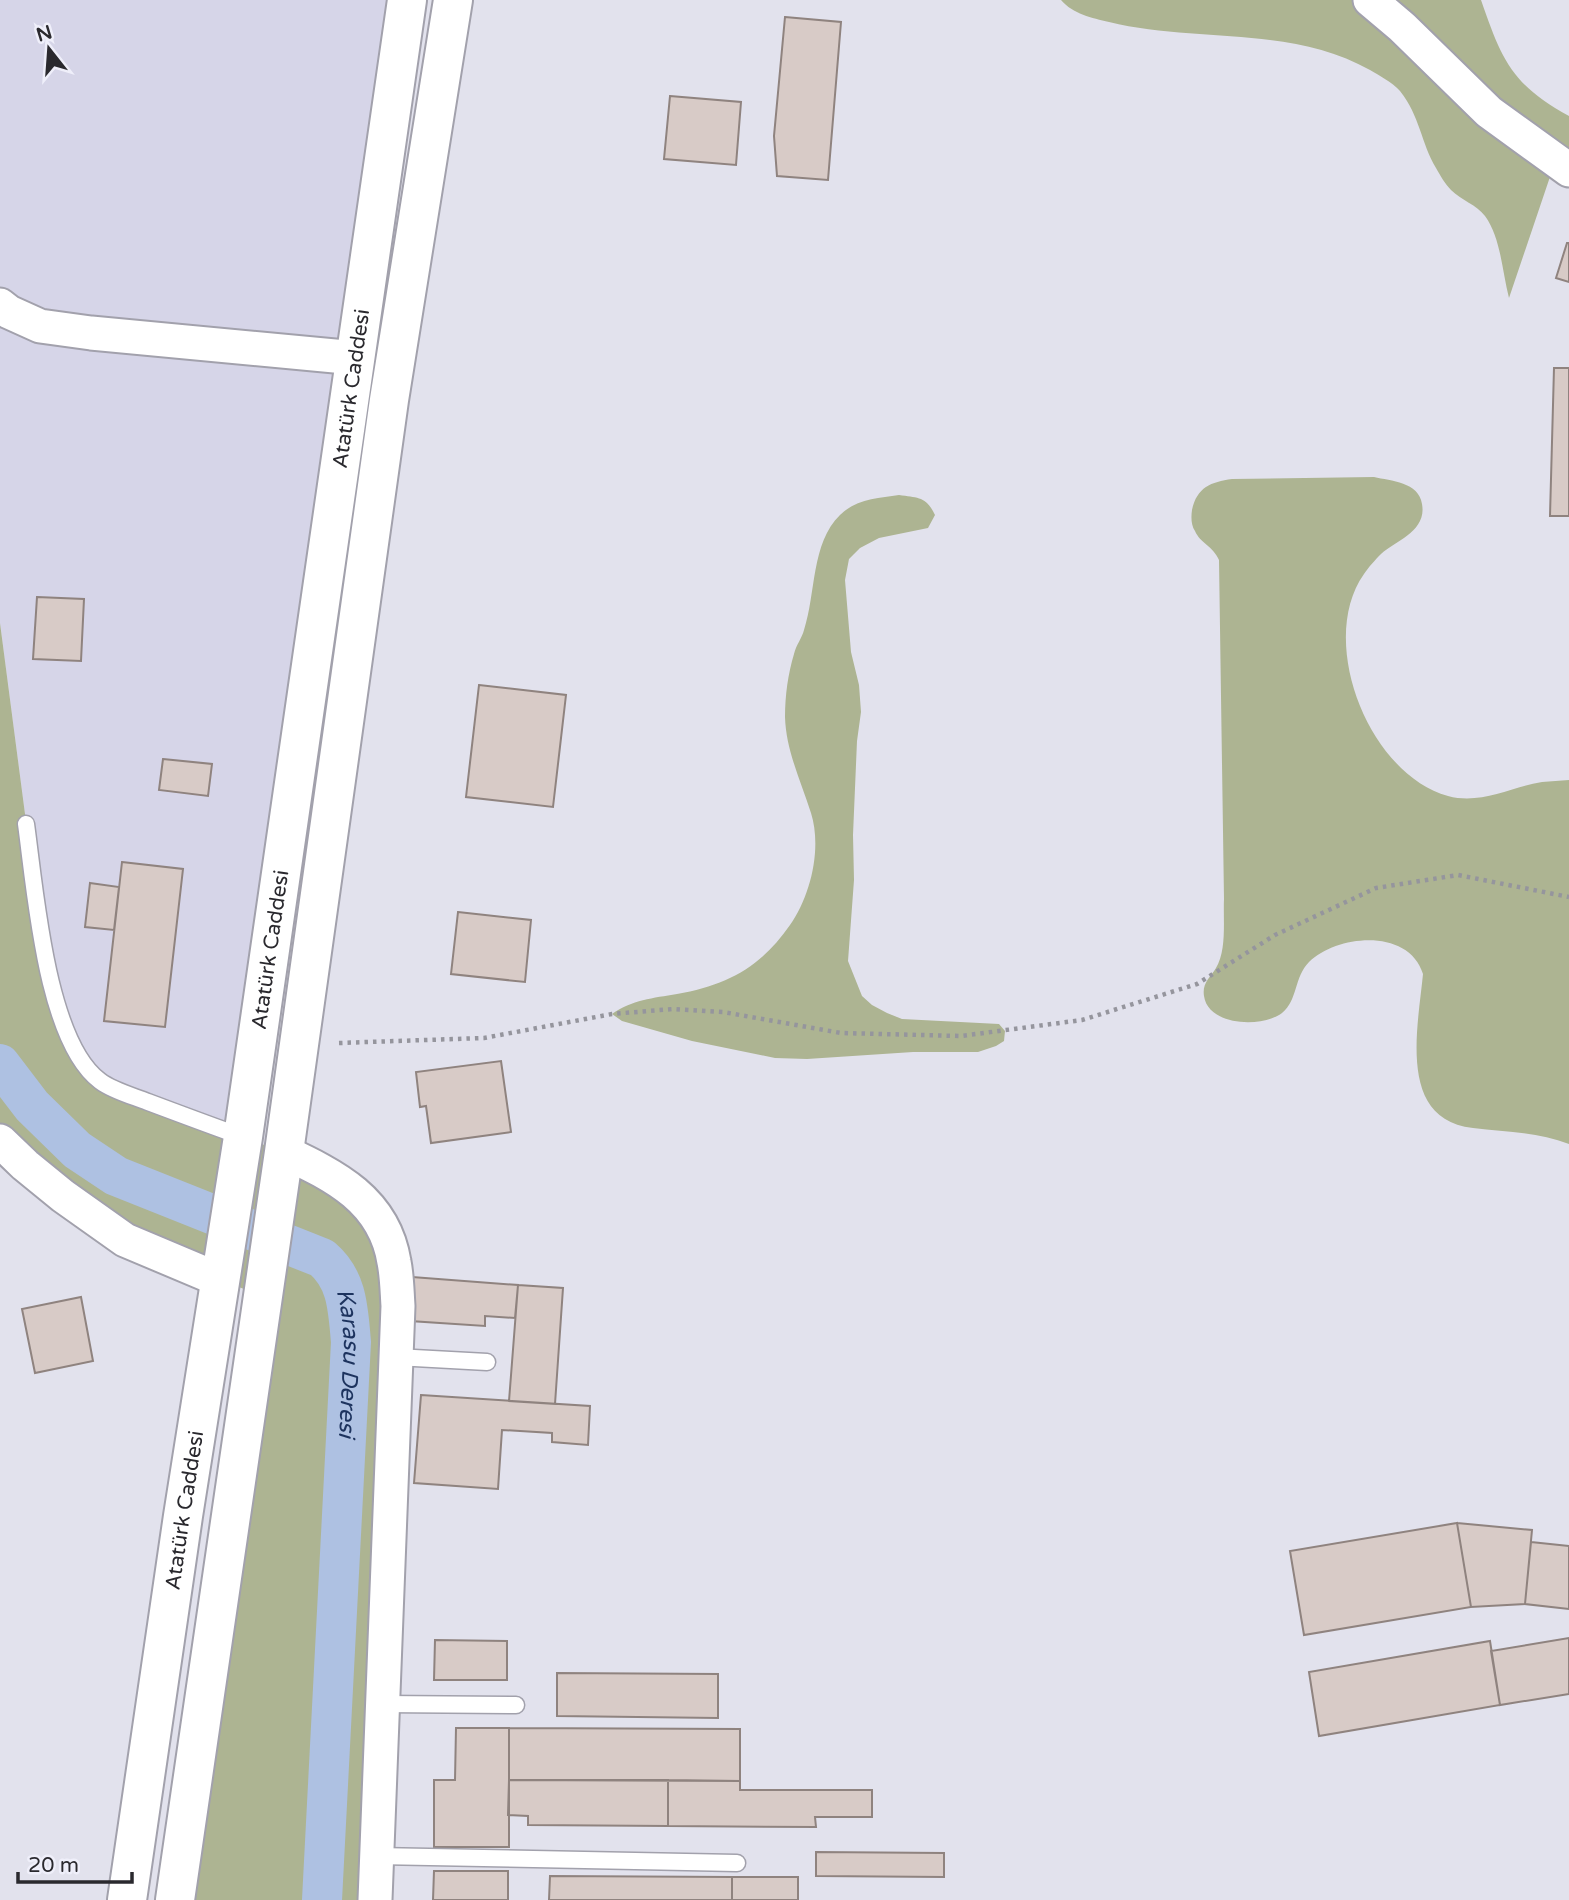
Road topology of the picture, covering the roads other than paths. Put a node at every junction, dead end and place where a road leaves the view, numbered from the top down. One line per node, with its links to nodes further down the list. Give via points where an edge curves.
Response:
1 (407, 0): 6 (highway, Atatürk Caddesi)
2 (453, 0): 10 (highway, Atatürk Caddesi, via 389,400)
3 (1370, 0): 4 (street, via 1489,112)
4 (1569, 170)
5 (0, 305): 6 (street, via 40,326)
6 (356, 358): 8 (highway, Atatürk Caddesi)
7 (26, 824): 8 (lane, via 51,979 71,1043 87,1068 100,1082 123,1093)
8 (243, 1137): 11 (highway, Atatürk Caddesi)
9 (0, 1141): 11 (street, via 63,1196 125,1240)
10 (284, 1152): 12 (street, via 335,1176 371,1209 381,1225 394,1261); 19 (highway, Atatürk Caddesi)
11 (220, 1280): 18 (highway, Atatürk Caddesi)
12 (396, 1357): 13 (lane); 14 (street)
13 (487, 1362)
14 (382, 1704): 15 (lane); 16 (street)
15 (516, 1704)
16 (376, 1856): 17 (lane); 20 (street)
17 (737, 1863)
18 (127, 1900)
19 (175, 1900)
20 (374, 1900)

